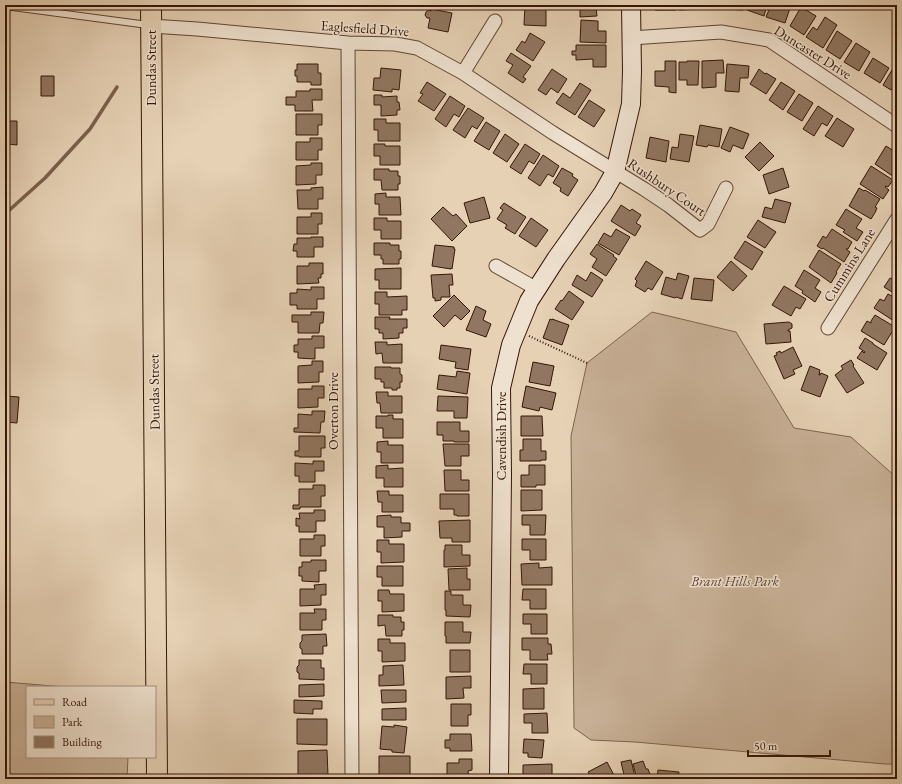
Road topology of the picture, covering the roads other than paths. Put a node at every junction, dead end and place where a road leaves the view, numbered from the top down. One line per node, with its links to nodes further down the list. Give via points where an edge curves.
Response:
1 (151, 5): 5 (main road, Dundas Street)
2 (631, 5): 6 (street, Cavendish Drive)
3 (5, 6): 5 (lane)
4 (495, 21): 8 (street)
5 (151, 26): 7 (street, Eaglesfield Drive); 16 (main road, Dundas Street)
6 (632, 38): 9 (street, Duncaster Drive, via 721,32 769,40); 10 (street, Cavendish Drive, via 631,104)
7 (348, 43): 8 (street, Eaglesfield Drive, via 395,44 417,48); 17 (street, Overton Drive)
8 (464, 73): 10 (street, Eaglesfield Drive)
9 (897, 126)
10 (615, 172): 11 (street, Rushbury Court, via 668,205 700,230 708,224); 14 (street, Cavendish Drive)
11 (726, 188)
12 (897, 219): 15 (street, Cummins Lane)
13 (496, 266): 14 (street)
14 (537, 289): 18 (street, Cavendish Drive, via 529,300 511,345 500,388 502,474)
15 (828, 328)
16 (157, 779)
17 (352, 779)
18 (499, 779)

